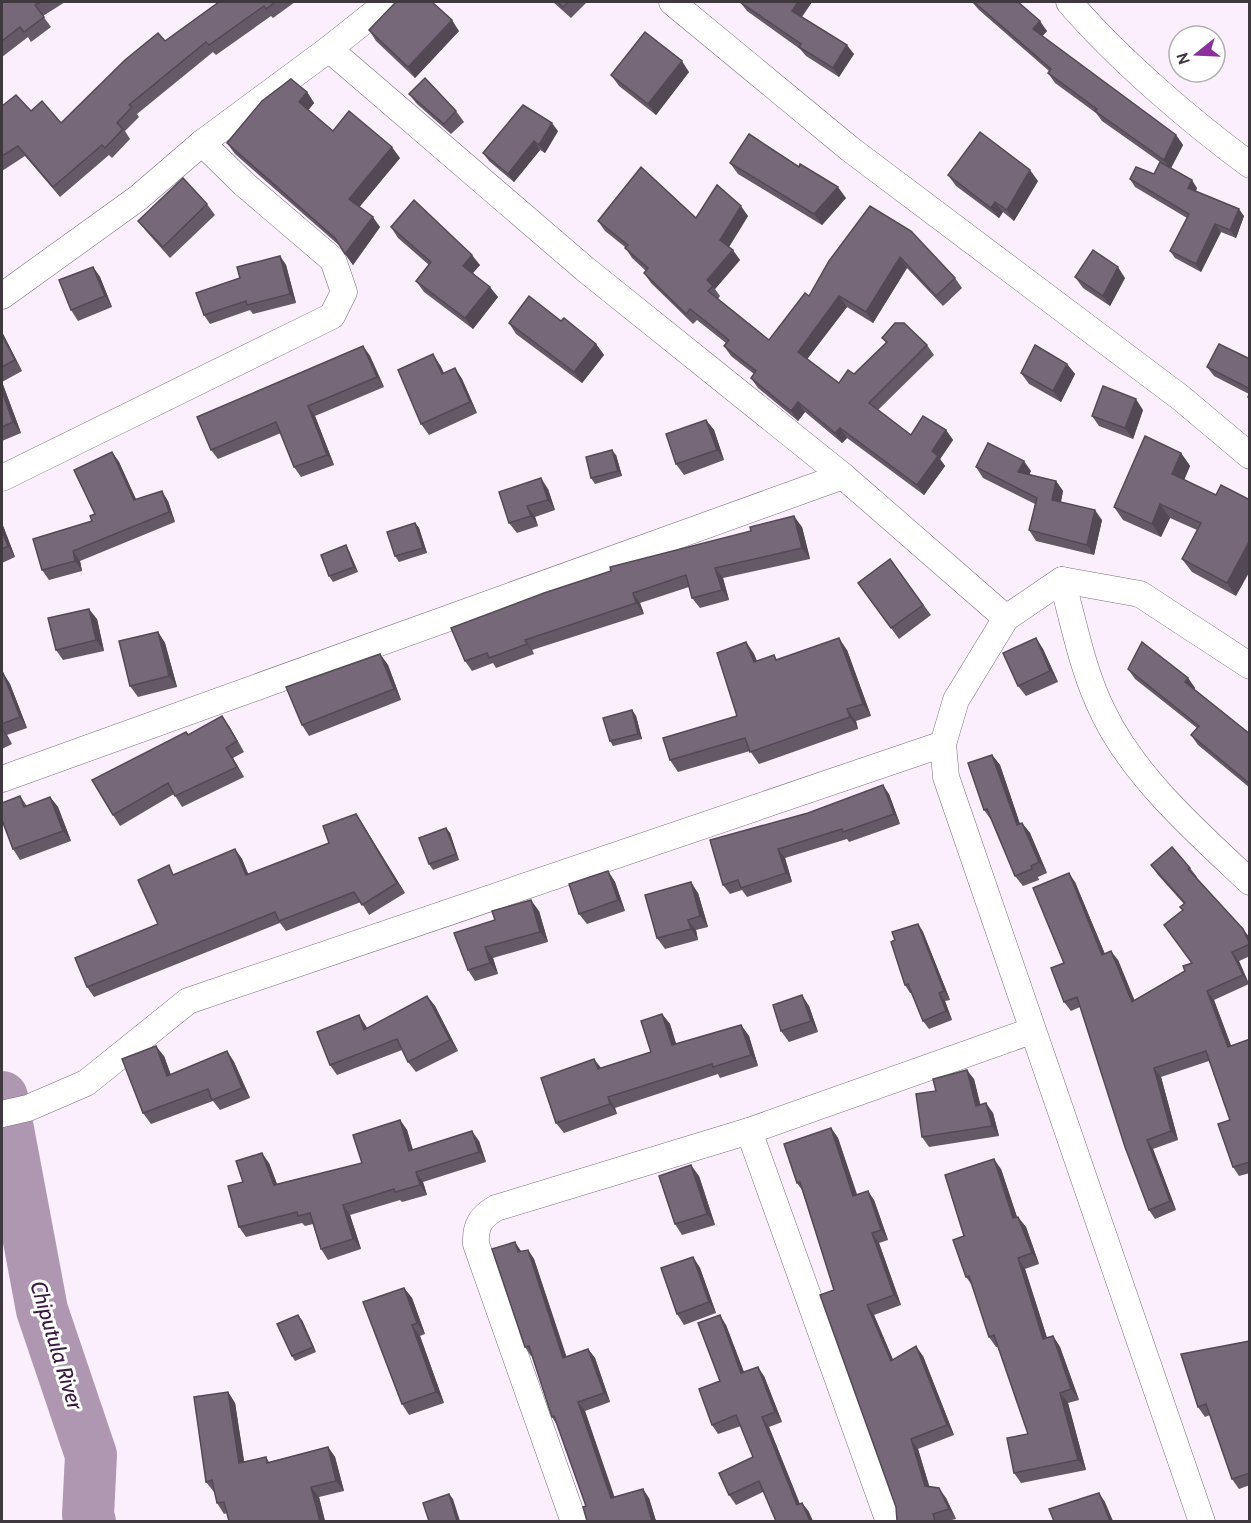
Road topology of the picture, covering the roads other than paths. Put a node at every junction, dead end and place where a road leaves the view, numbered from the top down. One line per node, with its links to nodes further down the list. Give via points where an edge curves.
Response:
1 (388, 2): 4 (street)
2 (672, 2): 8 (street, via 850,149 1181,398)
3 (1069, 2): 6 (street, via 1206,133)
4 (329, 49): 5 (street); 9 (street, via 585,269)
5 (202, 143): 7 (street, via 138,198); 10 (street, via 333,260 344,292 332,316)
6 (1250, 165)
7 (2, 296)
8 (1250, 456)
9 (843, 476): 12 (street); 15 (street)
10 (2, 478)
11 (1062, 580): 12 (street); 13 (street, via 1140,594); 16 (street, via 1091,686 1121,744 1198,833)
12 (1006, 618): 14 (street, via 956,700)
13 (1250, 666)
14 (943, 744): 17 (street, via 946,777); 18 (street, via 188,1001 86,1083 28,1108)
15 (2, 778)
16 (1250, 882)
17 (1031, 1032): 19 (street); 22 (street)
18 (2, 1114)
19 (749, 1131): 20 (street, via 496,1208 482,1216 476,1244); 21 (street)
20 (574, 1521)
21 (889, 1521)
22 (1202, 1521)

